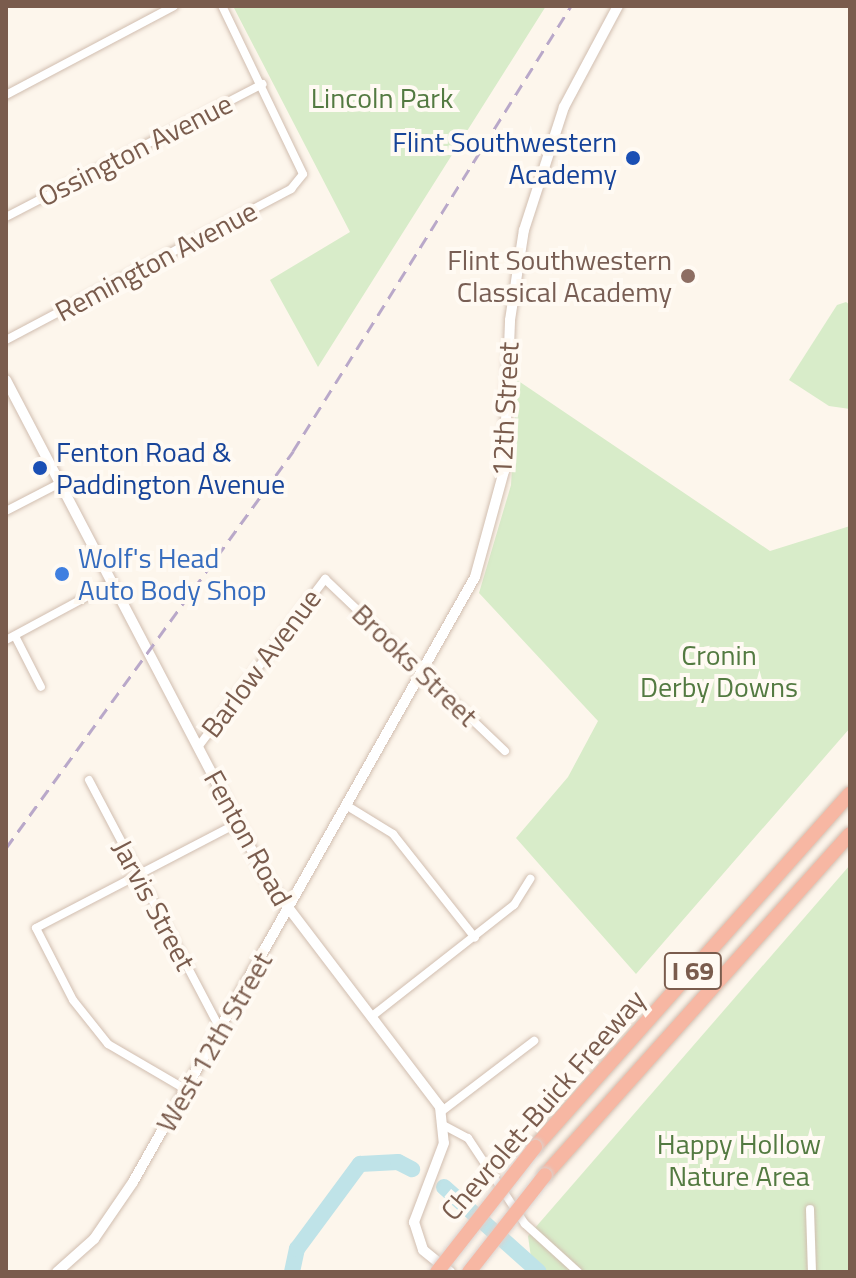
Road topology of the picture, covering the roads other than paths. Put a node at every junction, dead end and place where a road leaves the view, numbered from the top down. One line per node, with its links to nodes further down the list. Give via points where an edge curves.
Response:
1 (174, 6): 5 (street)
2 (222, 6): 4 (street)
3 (618, 6): 14 (street, 12th Street, via 564,107 531,199 513,293 496,513 471,587)
4 (263, 84): 6 (street, Ossington Avenue); 7 (street, Remington Avenue, via 306,169 291,189)
5 (6, 95)
6 (6, 217)
7 (6, 340)
8 (6, 382): 9 (street, Fenton Road)
9 (60, 483): 10 (street); 12 (street, Fenton Road)
10 (6, 511)
11 (325, 579): 14 (street, Brooks Street); 16 (street, Barlow Avenue)
12 (112, 583): 13 (street); 16 (street, Fenton Road)
13 (10, 638): 15 (street)
14 (425, 673): 17 (street, Brooks Street); 20 (street, West 12th Street)
15 (41, 687)
16 (198, 747): 21 (street, Fenton Road)
17 (505, 751)
18 (89, 780): 23 (street, Jarvis Street)
19 (850, 794): 35 (highway, Chevrolet-Buick Freeway / I 69, bridge, via 535,1147)
20 (349, 807): 25 (street, West 12th Street); 26 (street, via 393,834)
21 (238, 823): 23 (street); 25 (street, Fenton Road)
22 (850, 834): 37 (highway, Chevrolet-Buick Freeway / I 69, bridge, via 545,1175)
23 (137, 874): 28 (street, Jarvis Street); 30 (street, via 36,928 73,1000 108,1044)
24 (530, 879): 26 (street, via 514,905)
25 (289, 913): 27 (street, Fenton Road); 28 (street, West 12th Street)
26 (475, 938): 27 (street)
27 (371, 1017): 31 (street, Fenton Road)
28 (221, 1030): 30 (street, West 12th Street)
29 (534, 1041): 31 (street)
30 (185, 1089): 34 (street, West 12th Street, via 108,1221)
31 (442, 1111): 32 (street, Fenton Road)
32 (445, 1126): 36 (street, Fenton Road, via 414,1222 423,1250); 38 (street, via 468,1138 525,1224)
33 (810, 1209): 39 (street)
34 (57, 1272)
35 (437, 1272)
36 (450, 1272)
37 (469, 1272)
38 (578, 1272)
39 (812, 1272)

